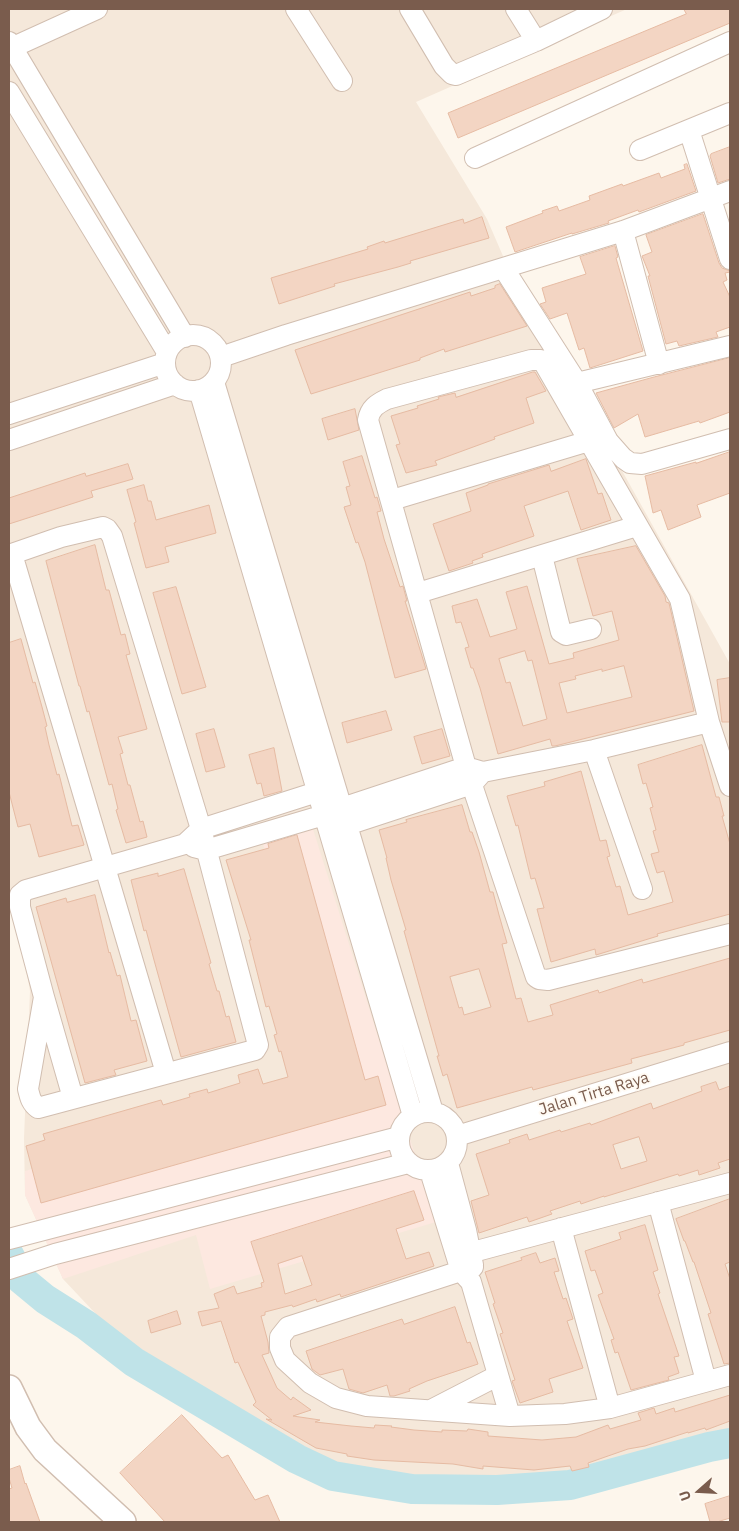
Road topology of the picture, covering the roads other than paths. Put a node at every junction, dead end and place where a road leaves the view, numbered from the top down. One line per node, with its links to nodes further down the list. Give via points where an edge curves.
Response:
1 (97, 9): 8 (street)
2 (296, 9): 9 (street)
3 (410, 9): 6 (street, via 452,74 460,74)
4 (516, 9): 6 (street)
5 (602, 9): 6 (street)
6 (536, 41)
7 (730, 42): 14 (street)
8 (10, 46): 19 (street)
9 (342, 81)
10 (9, 92): 21 (street)
11 (730, 113): 12 (street)
12 (688, 130): 13 (street); 15 (street)
13 (640, 150)
14 (475, 158)
15 (721, 195): 16 (street); 17 (street)
16 (623, 232): 18 (street); 23 (street)
17 (730, 259)
18 (504, 269): 22 (street); 24 (street)
19 (185, 336): 21 (street, via 176,342); 22 (street, via 206,338 213,343)
20 (730, 346): 23 (street)
21 (166, 357): 25 (street, via 167,374); 27 (street)
22 (220, 357): 26 (street, via 219,374)
23 (658, 364): 24 (street)
24 (577, 383): 28 (street, via 608,441 630,463 642,464)
25 (175, 384): 26 (street, via 186,390); 29 (street)
26 (207, 386): 41 (street); 42 (street)
27 (9, 414)
28 (730, 439)
29 (9, 440)
30 (589, 441): 31 (street); 31 (street, via 546,365 537,359 387,399 375,406 368,420); 32 (street)
31 (392, 500): 35 (street)
32 (637, 526): 34 (street); 37 (street, via 680,599)
33 (10, 555): 43 (street, via 94,529 103,527 110,532); 46 (street)
34 (542, 556): 35 (street); 36 (street, via 559,629 566,635)
35 (418, 593): 39 (street)
36 (591, 629)
37 (709, 722): 38 (street); 40 (street)
38 (594, 750): 39 (street); 47 (street)
39 (474, 775): 42 (street); 48 (street, via 539,979 548,980)
40 (730, 786)
41 (318, 792): 42 (street); 43 (street)
42 (338, 816): 45 (street); 53 (street); 54 (street)
43 (201, 828): 44 (street); 45 (street)
44 (185, 844): 45 (street); 46 (street)
45 (206, 850): 51 (street, via 258,1045 255,1050)
46 (105, 867): 49 (street, via 26,890 20,895 20,907); 51 (street)
47 (642, 889)
48 (730, 934)
49 (44, 997): 52 (street); 52 (street, via 28,1089 30,1098 38,1108)
50 (730, 1052): 55 (street, Jalan Tirta Raya)
51 (166, 1074): 52 (street)
52 (73, 1098)
53 (433, 1112): 54 (street); 55 (street, via 449,1120)
54 (413, 1116): 56 (street, via 401,1128)
55 (457, 1136): 58 (street, via 454,1155)
56 (399, 1137): 57 (street, via 402,1155); 61 (street)
57 (408, 1163): 58 (street, via 418,1169); 64 (street)
58 (439, 1167): 67 (street)
59 (730, 1183): 60 (street)
60 (658, 1202): 62 (street); 71 (street)
61 (109, 1212): 63 (street); 64 (street)
62 (561, 1228): 67 (street); 73 (street)
63 (37, 1231): 65 (street); 66 (street)
64 (116, 1238): 66 (street)
65 (9, 1240)
66 (54, 1254): 68 (street)
67 (467, 1266): 70 (street); 74 (street, via 288,1327 280,1337 285,1360 310,1383 336,1398 367,1406)
68 (9, 1268)
69 (730, 1375): 71 (street)
70 (497, 1376): 74 (street); 76 (street)
71 (706, 1381): 73 (street)
72 (9, 1388): 75 (street)
73 (610, 1408): 76 (street)
74 (431, 1410): 76 (street)
75 (14, 1414): 77 (street, via 45,1450)
76 (510, 1416)
77 (123, 1522)

